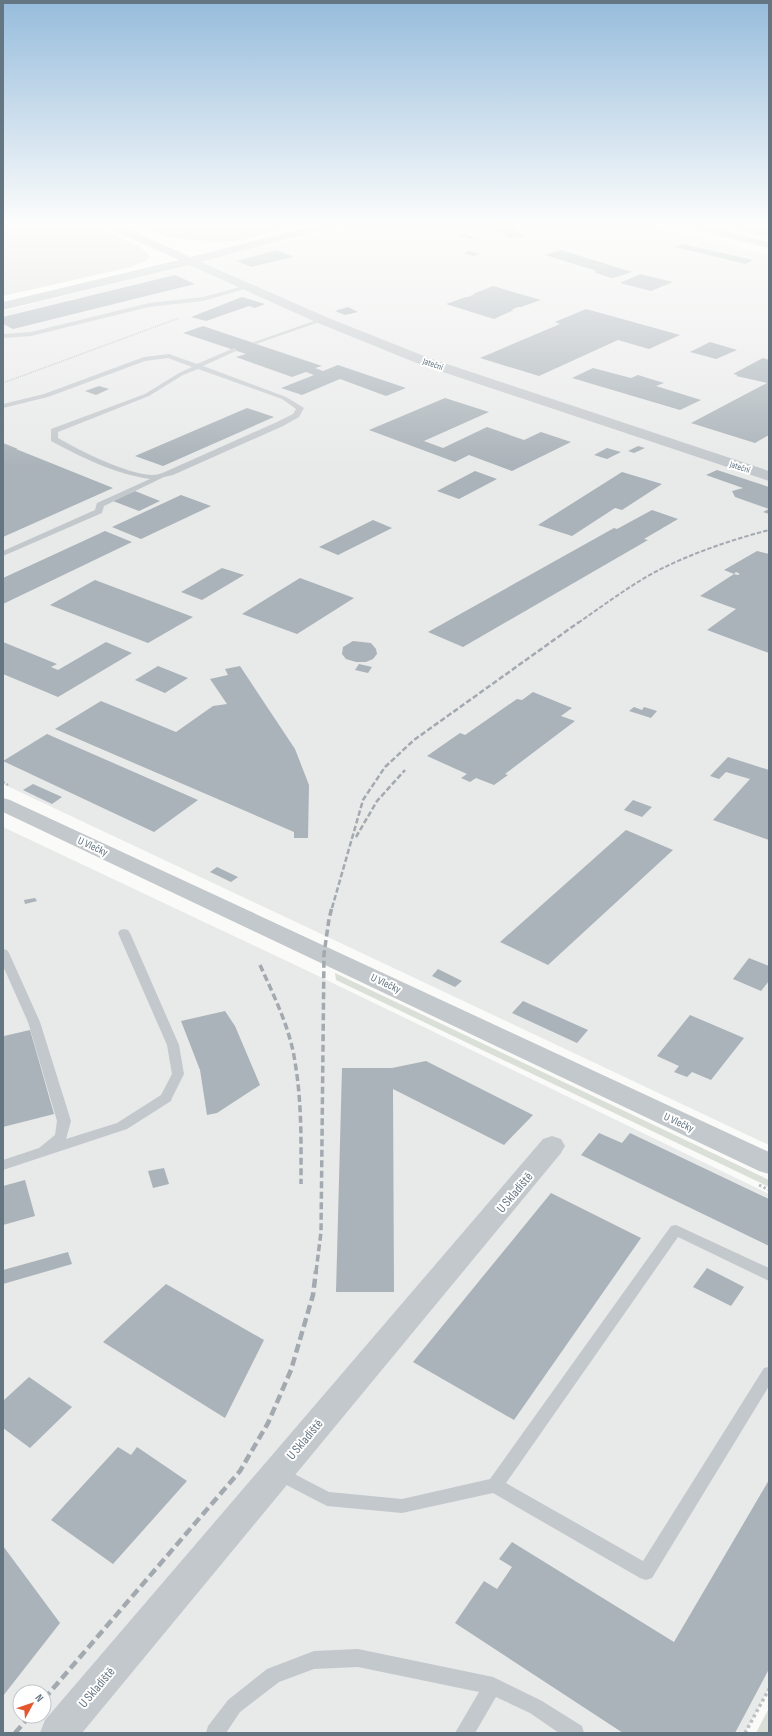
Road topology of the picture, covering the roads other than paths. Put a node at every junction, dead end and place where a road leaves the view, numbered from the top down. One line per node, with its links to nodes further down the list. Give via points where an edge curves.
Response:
1 (157, 305): 4 (lane, via 31,334)
2 (288, 305): 3 (street, Jateční)
3 (322, 320): 5 (lane); 10 (street, Jateční, via 424,361)
4 (3, 336)
5 (254, 343)
6 (234, 350): 7 (lane)
7 (197, 366): 8 (lane, via 169,356 144,359 46,396); 9 (lane, via 284,398 300,408 296,415 280,424); 9 (lane, via 147,395 54,431 54,439 69,448 126,470 152,477)
8 (3, 406)
9 (170, 473): 11 (lane, via 100,505 99,511)
10 (767, 474)
11 (3, 554)
12 (3, 804): 17 (street, U Vlečky)
13 (124, 933): 16 (lane, via 174,1045 178,1074 166,1098 122,1126)
14 (3, 953): 16 (lane, via 34,1022 64,1120 61,1137)
15 (552, 1146): 21 (street, U Skladiště)
16 (43, 1152): 18 (lane)
17 (769, 1164)
18 (3, 1165)
19 (769, 1275): 22 (lane, via 676,1230)
20 (769, 1373): 22 (lane, via 646,1572)
21 (277, 1472): 22 (lane, via 327,1499 402,1506); 24 (street, U Skladiště)
22 (495, 1485)
23 (494, 1686): 25 (lane, via 358,1658 314,1660 273,1675 234,1706); 26 (lane); 27 (lane, via 536,1708)
24 (58, 1733)
25 (215, 1733)
26 (464, 1733)
27 (575, 1733)

